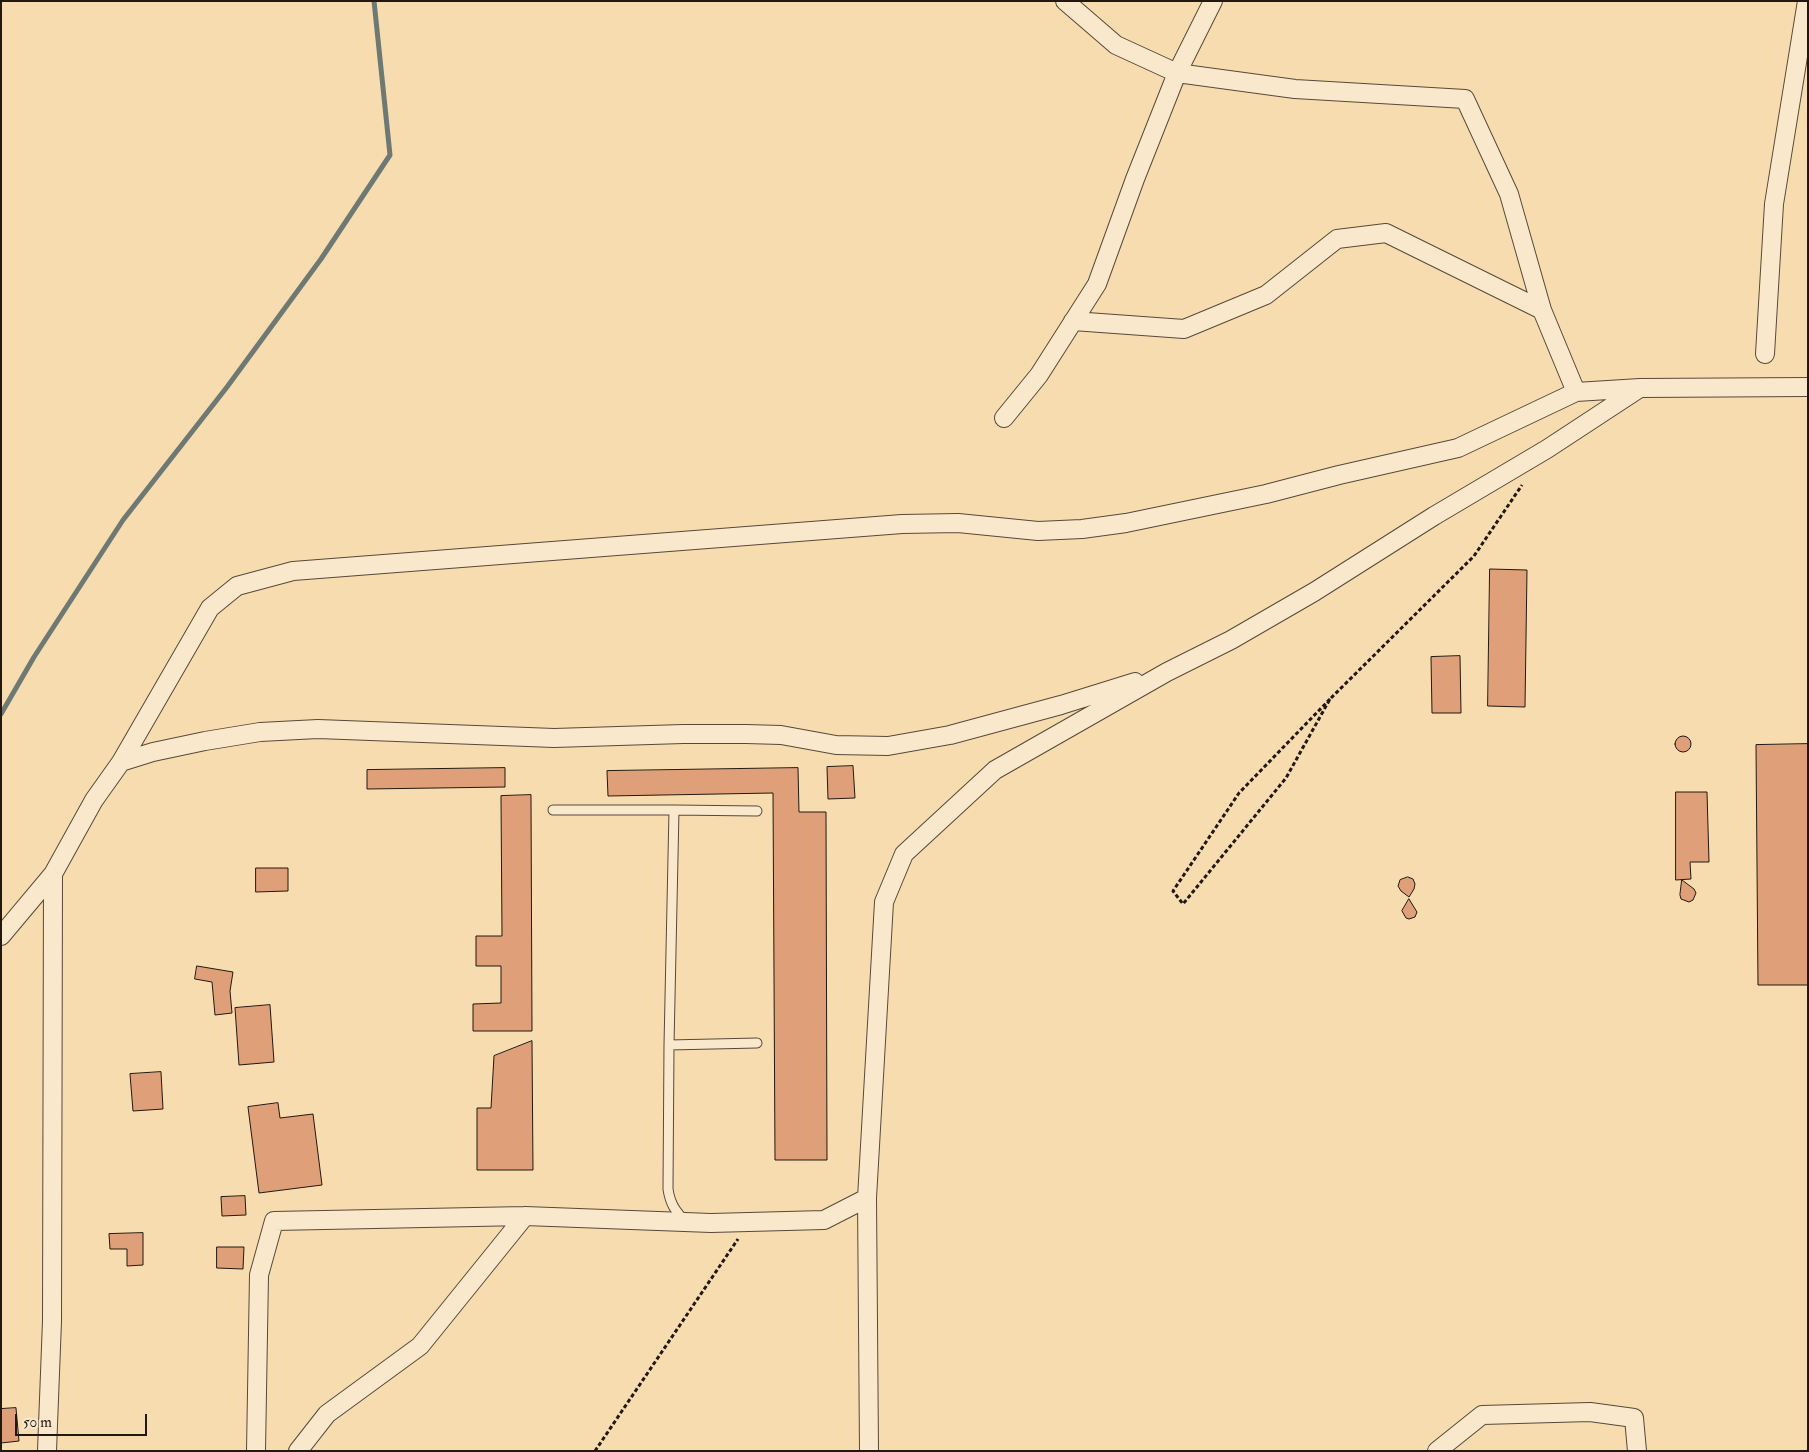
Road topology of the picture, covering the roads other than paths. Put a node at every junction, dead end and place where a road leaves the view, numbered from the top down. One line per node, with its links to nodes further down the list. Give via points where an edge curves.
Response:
1 (1065, 1): 4 (street, via 1116,45)
2 (1213, 1): 4 (street)
3 (1806, 1): 7 (street, via 1774,204)
4 (1177, 73): 5 (street, via 1295,89 1465,99 1509,194); 6 (street, via 1097,284)
5 (1542, 310): 6 (street, via 1386,233 1336,239 1266,295 1184,329); 10 (street)
6 (1073, 321): 11 (street, via 1039,375)
7 (1765, 354)
8 (1808, 387): 9 (street)
9 (1640, 388): 10 (street); 12 (street, via 1314,592 1232,640)
10 (1576, 392): 13 (street, via 1458,448 1266,494 1126,523 1038,531 958,523 902,524 292,571 237,586 210,608)
11 (1004, 418)
12 (1167, 672): 13 (street, via 950,735 888,746 836,745 781,735 554,738 318,729 260,732 205,741); 21 (street, via 995,770 904,854 884,902)
13 (121, 762): 17 (street, via 94,800)
14 (553, 810): 15 (lane)
15 (674, 810): 16 (lane); 20 (lane)
16 (757, 810)
17 (53, 874): 18 (street); 24 (street, via 52,1320)
18 (1, 936)
19 (757, 1043): 20 (lane)
20 (669, 1045): 23 (lane, via 668,1188 673,1208)
21 (866, 1198): 23 (street, via 824,1220); 27 (street)
22 (525, 1216): 23 (street); 25 (street, via 274,1221 259,1275); 26 (street, via 420,1346 327,1414)
23 (686, 1222)
24 (47, 1451)
25 (256, 1451)
26 (298, 1451)
27 (869, 1451)
28 (1437, 1451): 29 (street, via 1482,1415 1590,1412 1634,1418)
29 (1637, 1451)

